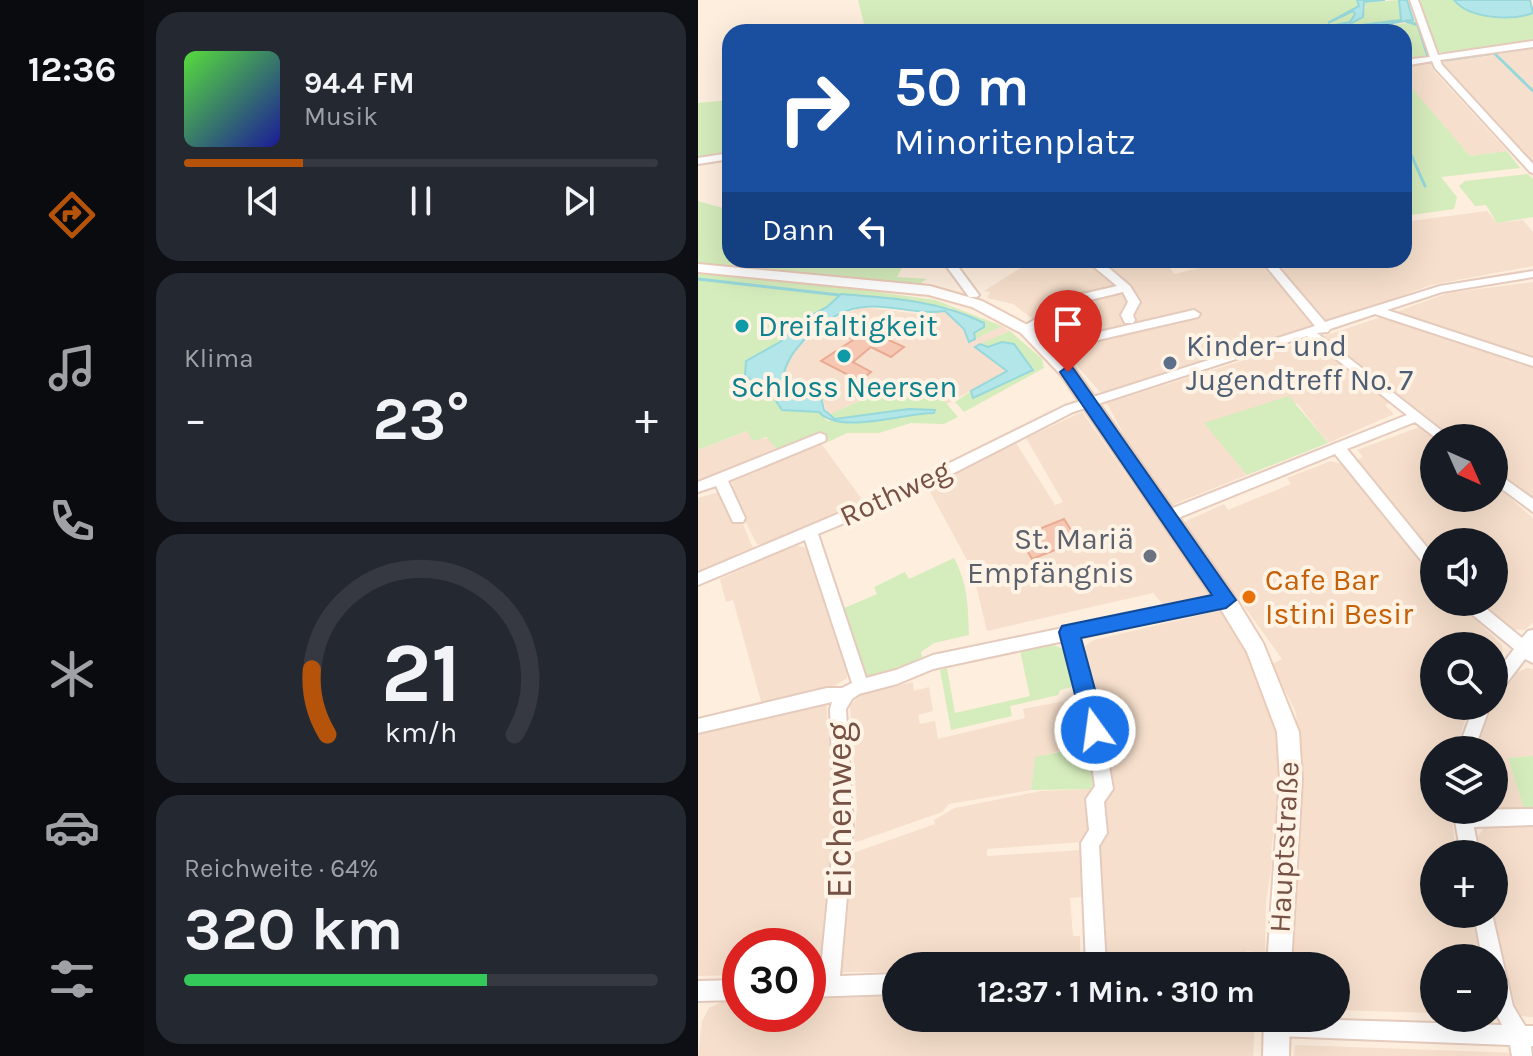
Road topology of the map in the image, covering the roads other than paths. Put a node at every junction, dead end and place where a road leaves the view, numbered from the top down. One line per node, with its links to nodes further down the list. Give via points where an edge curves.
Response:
1 (1414, 0): 3 (street)
2 (1533, 44): 3 (street)
3 (1434, 59): 4 (street); 7 (street)
4 (1412, 62)
5 (722, 157): 6 (street)
6 (698, 161)
7 (1533, 170)
8 (698, 268): 18 (street, Hauptstraße, via 930,291 982,306)
9 (953, 268): 14 (street)
10 (1102, 268): 13 (street)
11 (1272, 268): 20 (street)
12 (1533, 274): 15 (street, Rothweg, via 1449,287)
13 (1126, 288): 17 (street, via 1134,302); 18 (street, via 1082,298)
14 (973, 295)
15 (1379, 311): 20 (street, Rothweg); 21 (street)
16 (1194, 314): 19 (street, via 1098,336)
17 (1129, 320)
18 (1026, 330): 22 (street, Hauptstraße, via 1068,372)
19 (1086, 330)
20 (1318, 332): 22 (street, Rothweg); 23 (street)
21 (1533, 362)
22 (1089, 403): 31 (street, Hauptstraße); 33 (street, Rothweg)
23 (1417, 416): 24 (street); 26 (street)
24 (1427, 424)
25 (820, 438): 27 (street)
26 (1338, 448): 31 (street); 34 (street)
27 (720, 479): 28 (street); 32 (street)
28 (698, 487)
29 (1508, 487): 30 (street)
30 (1533, 507)
31 (1168, 516): 36 (street, Hauptstraße)
32 (738, 518)
33 (810, 532): 35 (street, Rothweg); 42 (street, Eichenweg)
34 (1420, 549)
35 (698, 579)
36 (1226, 600): 38 (street); 47 (street, Hauptstraße, via 1256,649 1288,732 1291,779)
37 (1484, 616): 40 (street)
38 (1069, 632): 42 (street, via 933,662); 46 (street, via 1095,730 1104,789 1095,799 1098,833 1090,843)
39 (1533, 636): 40 (street)
40 (1527, 652): 41 (street)
41 (1508, 672)
42 (853, 690): 43 (street); 50 (street, Eichenweg, via 838,709 843,844)
43 (698, 726)
44 (1508, 816): 45 (street)
45 (1533, 817)
46 (1095, 952)
47 (1280, 952)
48 (882, 984): 50 (street)
49 (826, 986): 50 (street)
50 (829, 986)
51 (722, 990): 52 (street)
52 (698, 991)
53 (1508, 1016): 56 (street)
54 (1350, 1028): 56 (street)
55 (1277, 1032): 57 (street)
56 (1525, 1042)
57 (1276, 1056)

